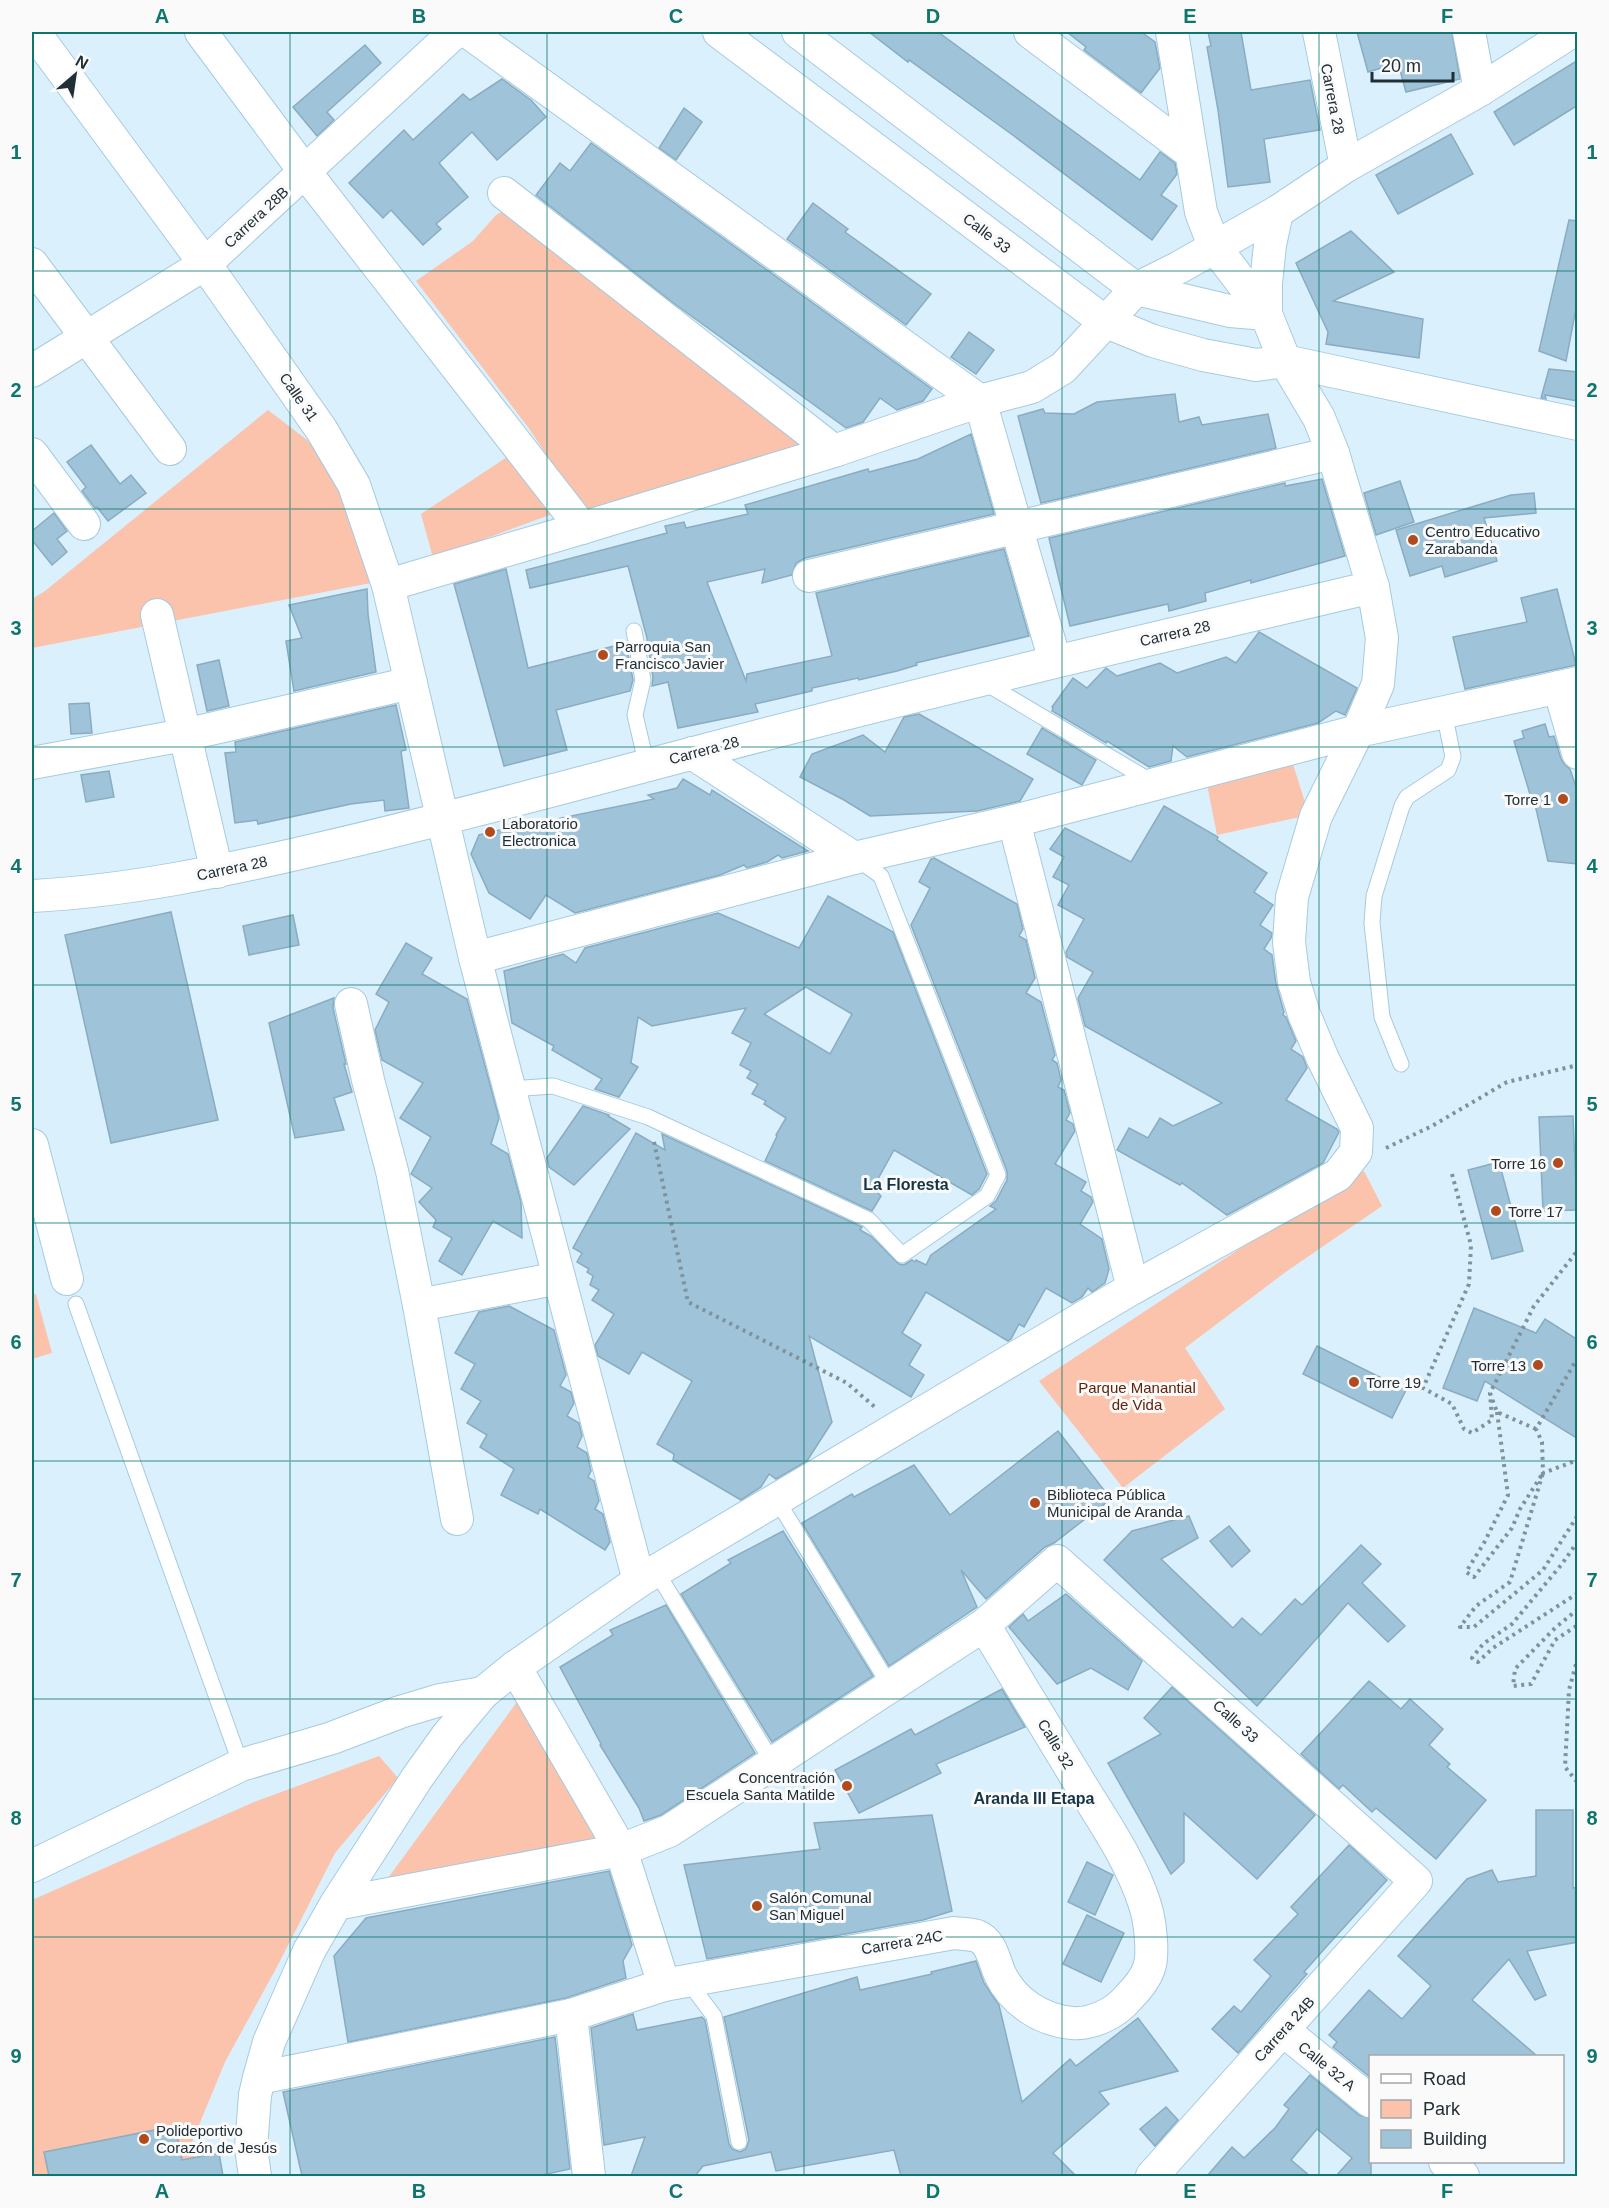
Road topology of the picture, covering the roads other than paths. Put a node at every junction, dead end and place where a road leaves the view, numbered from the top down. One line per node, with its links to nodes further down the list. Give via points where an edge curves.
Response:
1 (201, 32): 15 (street)
2 (455, 32): 15 (street, Carrera 28B)
3 (468, 32): 27 (street)
4 (719, 32): 23 (street, Calle 33)
5 (798, 32): 21 (street)
6 (1030, 32): 13 (street)
7 (1172, 32): 13 (street)
8 (1319, 32): 14 (street, Carrera 28)
9 (1469, 32): 12 (street)
10 (1571, 32): 12 (street)
11 (36, 42): 20 (street, Calle 31)
12 (1480, 90): 14 (street)
13 (1191, 153): 18 (street, via 1201,212)
14 (1346, 166): 17 (street)
15 (305, 172): 20 (street, Carrera 28B); 35 (street)
16 (504, 193): 30 (street)
17 (1277, 212): 18 (street); 22 (street, via 1270,245)
18 (1214, 246): 21 (street); 22 (street)
19 (32, 264): 24 (street)
20 (205, 264): 24 (street, Carrera 28B); 37 (street, Calle 31, via 349,475)
21 (1136, 289): 22 (street); 23 (street)
22 (1266, 314): 25 (street)
23 (1104, 321): 25 (street, Calle 33, via 1203,355 1256,365); 27 (street, via 1063,368 1032,387)
24 (87, 338): 26 (street, Carrera 28B); 29 (street)
25 (1285, 362): 28 (street, Calle 33); 31 (street, via 1319,418)
26 (32, 371)
27 (980, 401): 30 (street); 34 (street)
28 (1578, 424)
29 (170, 449)
30 (834, 451): 35 (street)
31 (1333, 453): 34 (street); 38 (street)
32 (32, 454): 33 (street)
33 (84, 524)
34 (1016, 527): 36 (street); 41 (street)
35 (582, 528): 37 (street)
36 (809, 576)
37 (388, 585): 43 (street, Calle 31)
38 (1373, 587): 41 (street, Carrera 28); 46 (street, via 1382,638 1378,684)
39 (157, 615): 47 (street)
40 (634, 631): 51 (lane, via 644,680 635,715)
41 (1055, 660): 42 (street, Carrera 28)
42 (979, 680): 48 (street, Carrera 28); 52 (lane)
43 (411, 684): 47 (street); 53 (street, Calle 31)
44 (1568, 685): 45 (street); 49 (street)
45 (1444, 712): 46 (street); 60 (lane, via 1452,763 1449,770 1407,797 1374,896 1372,923 1382,1017)
46 (1358, 731): 52 (street); 64 (street, via 1316,816 1304,852 1292,897 1289,942 1294,982 1304,1014 1357,1128 1356,1152 1338,1175)
47 (184, 735): 50 (street); 56 (street)
48 (692, 753): 51 (street, Carrera 28); 55 (street)
49 (1578, 753)
50 (32, 763)
51 (647, 765): 53 (street, Carrera 28)
52 (1155, 784): 54 (street)
53 (442, 820): 56 (street, Carrera 28); 58 (street, Calle 31)
54 (1014, 820): 55 (street); 64 (street)
55 (854, 858): 58 (street); 61 (lane, via 881,876 998,1175 987,1196 902,1255 869,1220 648,1117 553,1086)
56 (217, 872): 57 (street, Carrera 28, via 78,894)
57 (32, 896)
58 (475, 958): 61 (street, Calle 31)
59 (351, 1004): 66 (street, via 392,1171)
60 (1401, 1064)
61 (510, 1089): 63 (street, Calle 31)
62 (32, 1145): 65 (street)
63 (559, 1278): 66 (street); 69 (street, Calle 31)
64 (1133, 1288): 67 (street)
65 (72, 1292): 75 (lane)
66 (419, 1305): 68 (street)
67 (777, 1500): 69 (street); 72 (lane)
68 (457, 1519)
69 (647, 1576): 71 (street); 74 (lane)
70 (984, 1625): 72 (street); 78 (street, Calle 33, via 1056,1561); 80 (street, Calle 32, via 1126,1859 1146,1907)
71 (515, 1667): 73 (street); 76 (street)
72 (890, 1686): 74 (street)
73 (483, 1693): 75 (street, via 440,1700); 79 (street, via 417,1778)
74 (773, 1762): 76 (street, via 669,1831)
75 (241, 1765): 77 (street)
76 (621, 1850): 79 (street); 81 (street)
77 (32, 1866)
78 (1416, 1881): 83 (street, Carrera 24B)
79 (336, 1904): 84 (street, via 292,1987)
80 (1150, 1968): 81 (street, Carrera 24C, via 1122,2006 1098,2019 1074,2023 1050,2019 1025,2006 1010,1992 986,1943 978,1936 954,1933)
81 (675, 1982): 82 (street, Carrera 24C); 86 (lane, via 714,2016)
82 (571, 2015): 84 (street, Carrera 24C); 89 (street)
83 (1283, 2030): 85 (street, Calle 32 A); 90 (street, Carrera 24B)
84 (259, 2078): 88 (street, via 251,2148)
85 (1369, 2100)
86 (739, 2142)
87 (1446, 2163): 91 (street)
88 (255, 2176)
89 (589, 2176)
90 (1152, 2176)
91 (1463, 2176)

